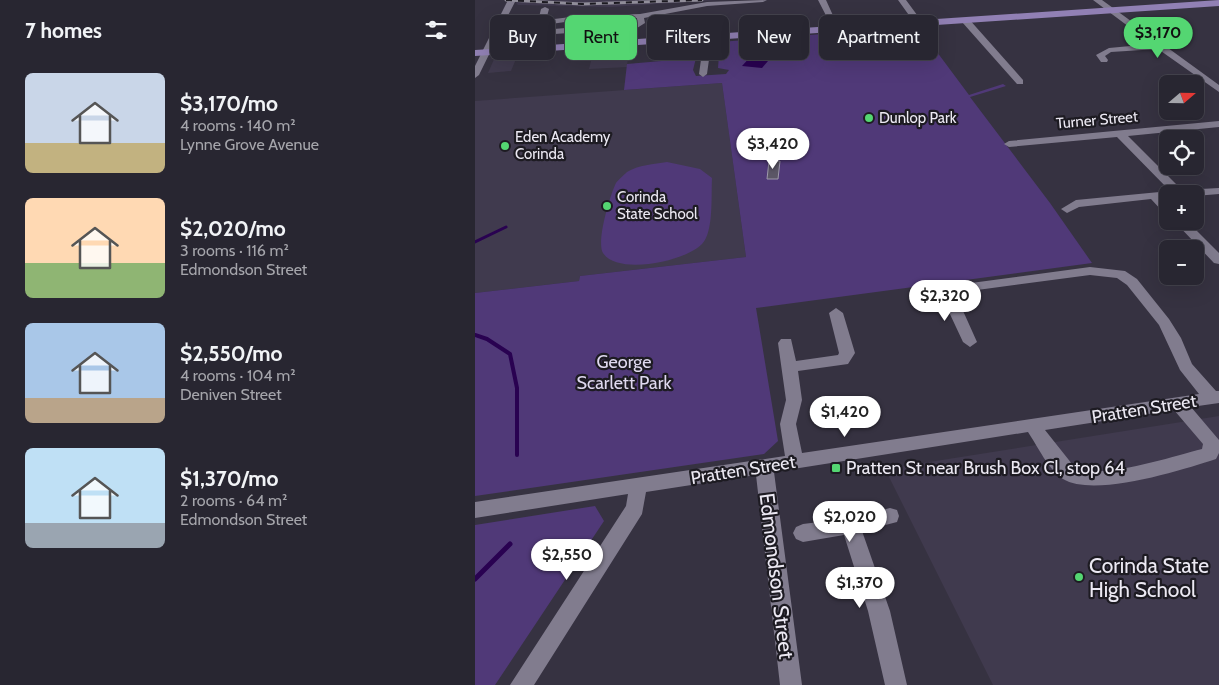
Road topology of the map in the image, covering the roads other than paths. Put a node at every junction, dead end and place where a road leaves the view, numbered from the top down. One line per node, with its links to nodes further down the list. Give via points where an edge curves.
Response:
1 (763, 0): 15 (street, via 707,4)
2 (822, 0): 11 (street)
3 (902, 0): 12 (street)
4 (1097, 0): 7 (street)
5 (511, 2): 9 (street)
6 (1219, 3): 7 (main road)
7 (1111, 10): 13 (main road); 22 (street)
8 (553, 12): 10 (street, via 545,11)
9 (504, 15)
10 (544, 15)
11 (830, 15)
12 (913, 15)
13 (965, 20): 16 (main road); 28 (street)
14 (555, 21): 15 (street, via 579,18)
15 (642, 22): 17 (street)
16 (938, 22)
17 (555, 30)
18 (819, 30): 19 (main road)
19 (729, 37)
20 (490, 39): 23 (street)
21 (647, 42): 23 (main road)
22 (1161, 46): 25 (street, via 1109,50 1100,56); 29 (street)
23 (481, 52): 27 (street)
24 (705, 60): 26 (street)
25 (1103, 60)
26 (703, 74)
27 (475, 75)
28 (1020, 82)
29 (1219, 89)
30 (1219, 124): 31 (street, Turner Street)
31 (1119, 133): 32 (street, Turner Street); 33 (street)
32 (1009, 144)
33 (1165, 185)
34 (1219, 191): 35 (street)
35 (1204, 192)
36 (1159, 195): 37 (street)
37 (1154, 196): 38 (street); 39 (street, via 1076,204)
38 (1159, 201)
39 (1067, 209)
40 (1189, 230): 41 (street)
41 (1219, 260)
42 (946, 290): 43 (street); 45 (street); 48 (street, via 1089,271 1120,274 1132,282 1164,322 1185,366)
43 (926, 293)
44 (836, 312): 47 (street, via 847,353 843,360)
45 (970, 342)
46 (786, 343): 47 (street)
47 (790, 367): 51 (street, via 794,400 789,424)
48 (1215, 398): 49 (street, Pratten Street)
49 (1178, 404): 50 (street, Pratten Street); 50 (street, via 1212,443 1210,454 1126,475 1087,478 1071,474)
50 (1033, 426): 51 (street, Pratten Street)
51 (795, 462): 52 (street, Pratten Street)
52 (764, 467): 53 (street, Pratten Street); 59 (street, Edmondson Street)
53 (638, 486): 54 (street, Pratten Street); 58 (street, via 635,508)
54 (475, 510)
55 (890, 516): 56 (street)
56 (851, 526): 57 (street); 60 (street, via 879,611)
57 (803, 533)
58 (521, 685)
59 (791, 685)
60 (896, 685)

